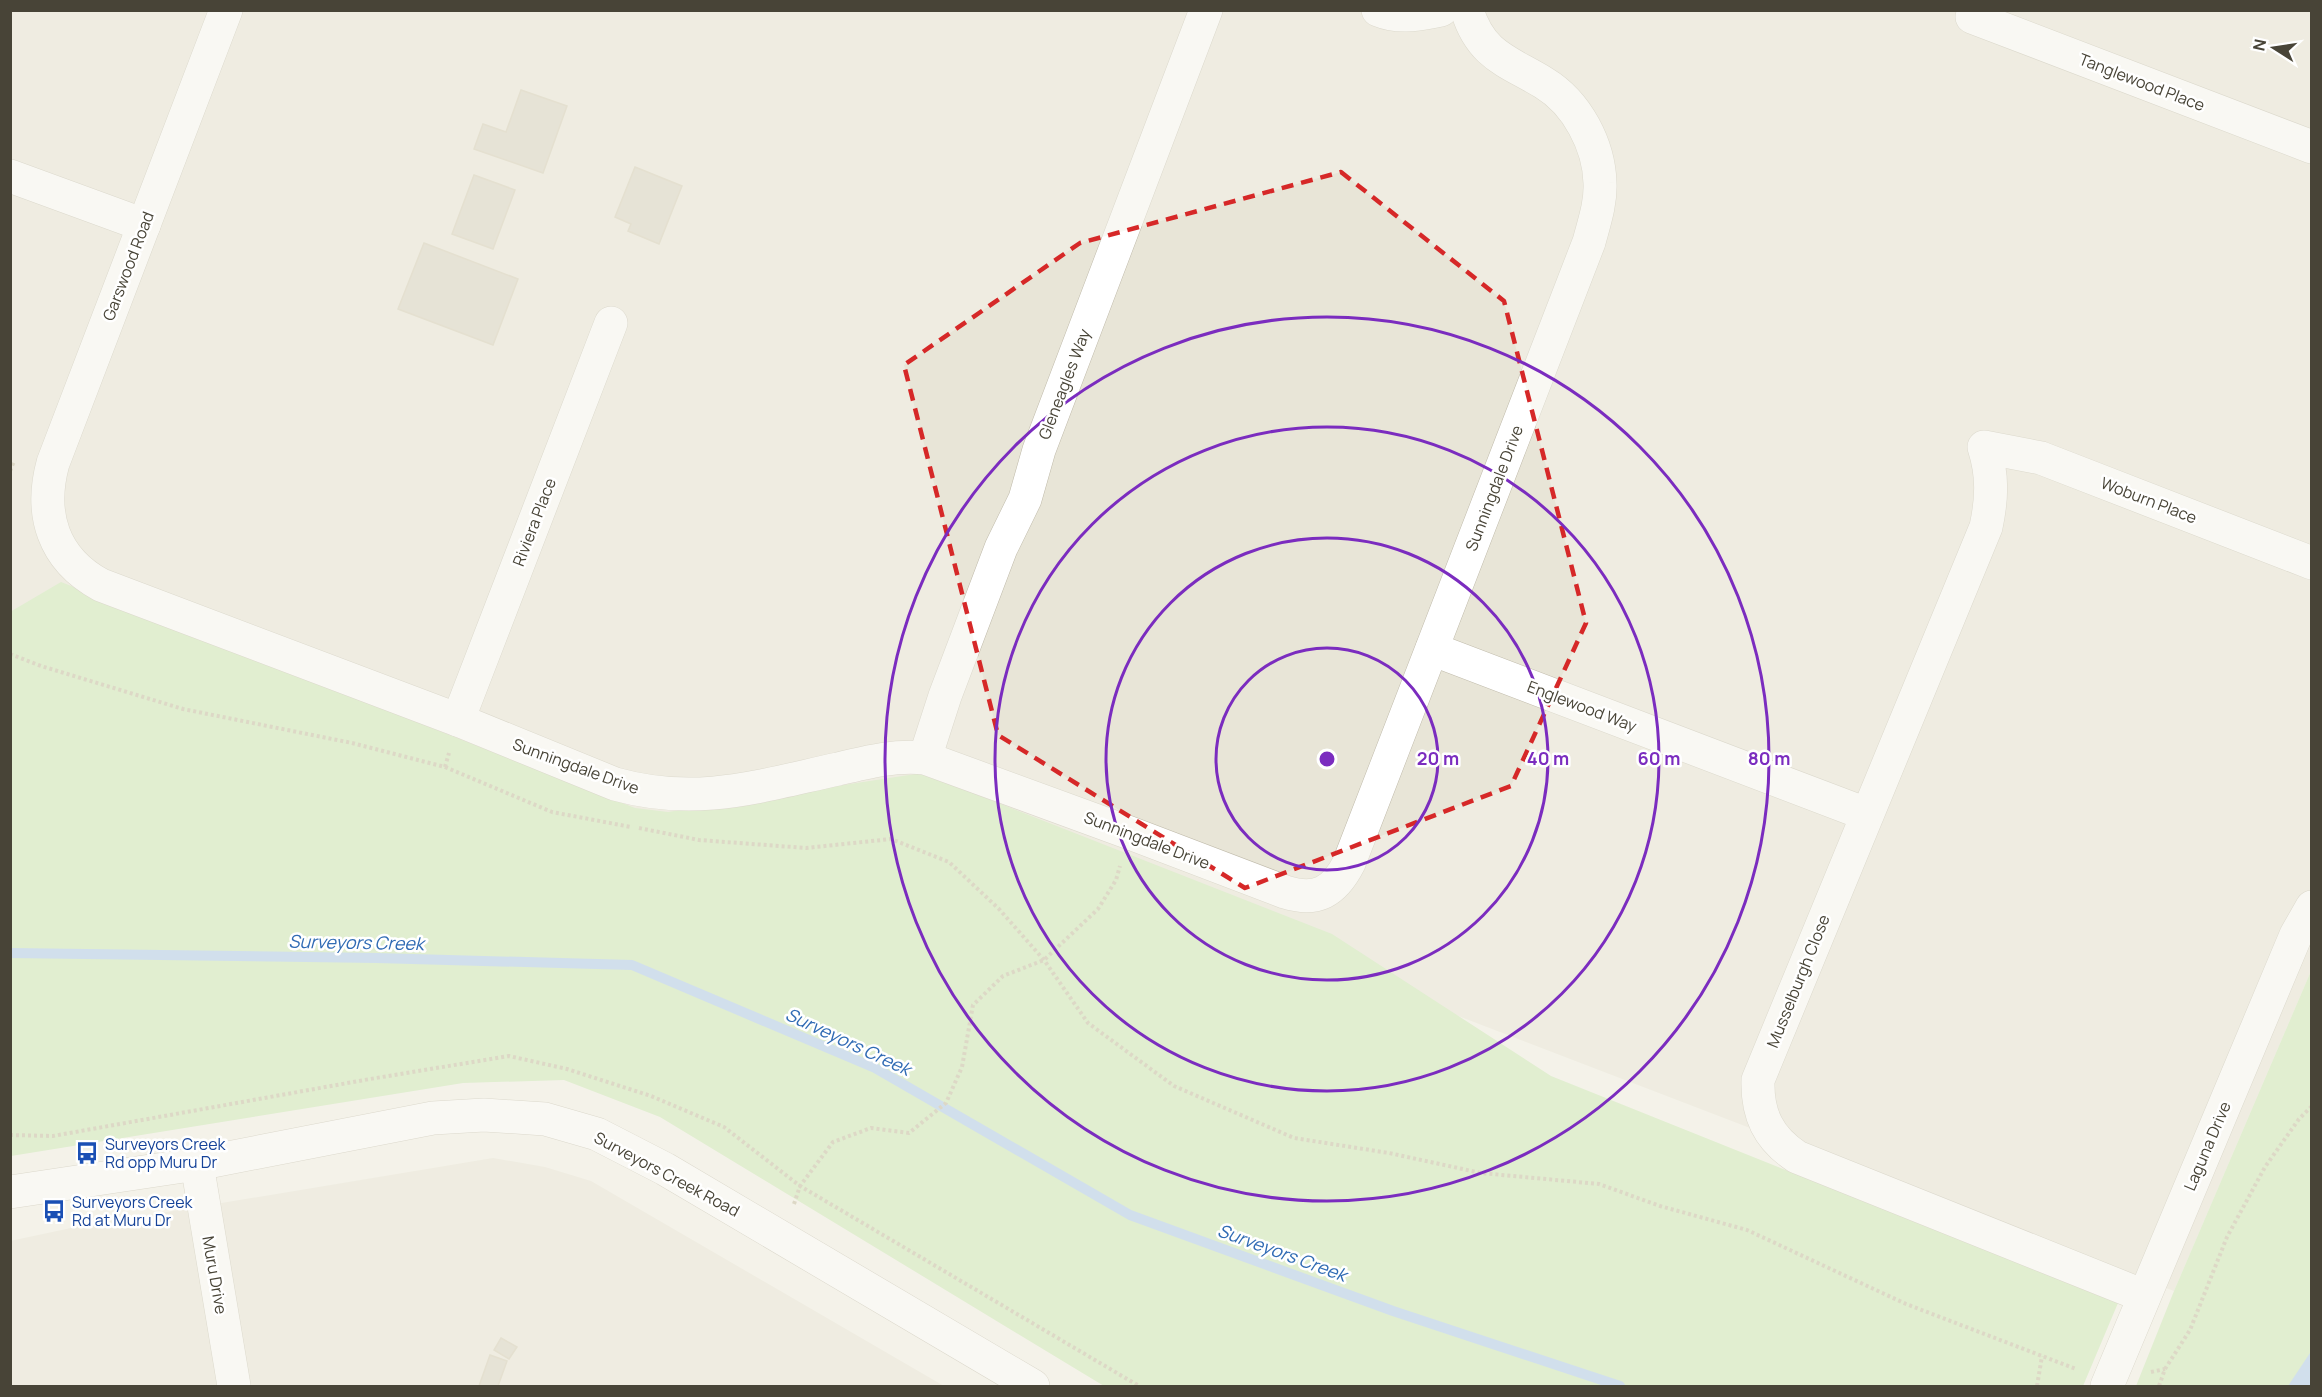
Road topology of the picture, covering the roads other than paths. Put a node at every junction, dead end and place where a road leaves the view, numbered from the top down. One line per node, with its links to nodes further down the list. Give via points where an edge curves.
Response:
1 (226, 10): 9 (street, Garswood Road)
2 (1206, 10): 16 (street, Gleneagles Way, via 1039,450 1025,499 1001,548 945,696)
3 (1378, 10): 4 (street, via 1408,16)
4 (1441, 10)
5 (1467, 10): 14 (street, Sunningdale Drive, via 1471,25 1488,49 1552,88 1570,105 1594,149 1600,194 1589,242)
6 (1972, 17): 7 (street, Tanglewood Place)
7 (2312, 147)
8 (10, 176): 9 (street)
9 (144, 225): 12 (street, Garswood Road, via 53,463 47,503)
10 (610, 323): 15 (street, Riviera Place)
11 (1984, 447): 13 (street, Woburn Place, via 2041,458); 17 (street, Musselburgh Close, via 1991,477 1986,527)
12 (51, 525): 15 (street, Sunningdale Drive, via 56,540 75,567 101,585)
13 (2312, 563)
14 (1432, 649): 16 (street, Sunningdale Drive, via 1349,863 1334,886 1316,896 1296,896); 17 (street, Englewood Way)
15 (458, 720): 16 (street, Sunningdale Drive, via 615,784 673,795 734,791 890,757)
16 (925, 758)
17 (1866, 814): 21 (street, Musselburgh Close, via 1758,1080 1758,1098 1769,1132 1797,1157)
18 (2312, 907): 21 (street, Laguna Drive, via 2296,935)
19 (196, 1164): 20 (street, Surveyors Creek Road); 23 (street, Muru Drive); 24 (street, Surveyors Creek Road, via 433,1118 484,1114 545,1119 597,1134 665,1169)
20 (10, 1192)
21 (2144, 1296): 22 (street, Laguna Drive)
22 (2108, 1384)
23 (234, 1386)
24 (1033, 1386)

